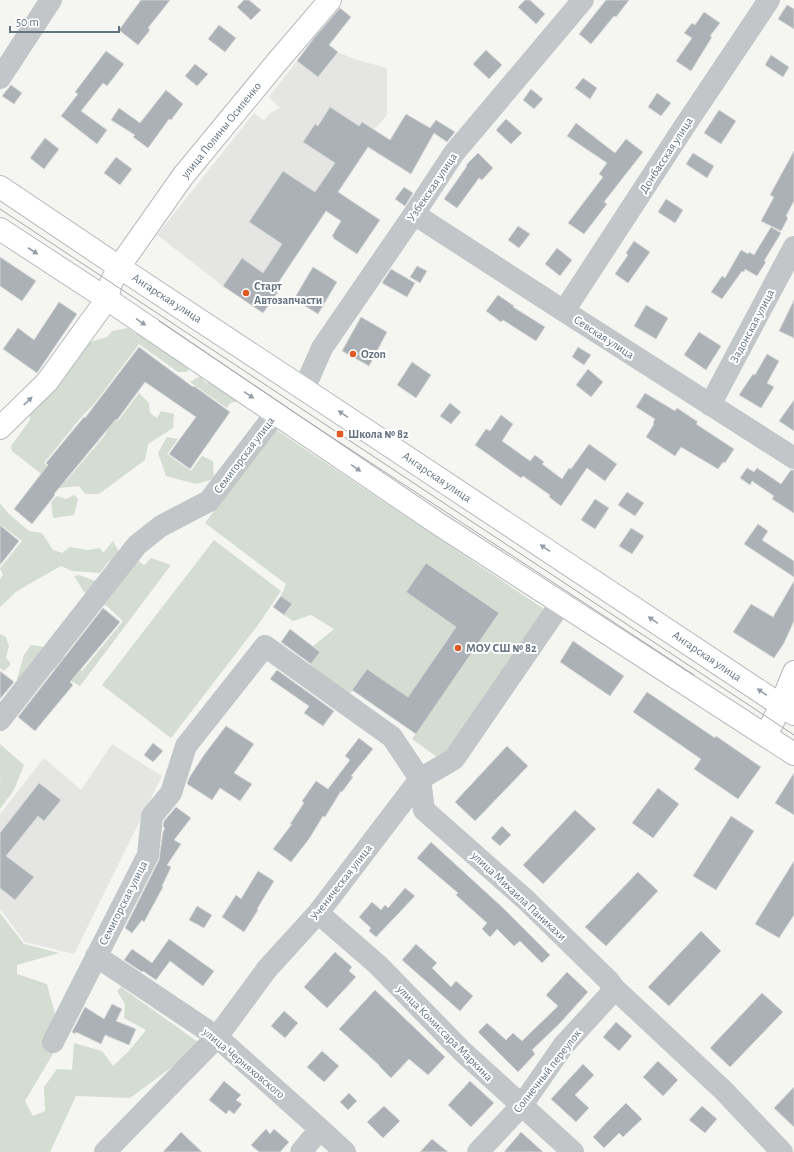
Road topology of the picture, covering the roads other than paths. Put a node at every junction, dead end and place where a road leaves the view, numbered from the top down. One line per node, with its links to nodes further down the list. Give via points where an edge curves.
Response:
1 (52, 0): 5 (street)
2 (330, 0): 10 (main road, улица Полины Осипенко, via 183,176)
3 (582, 0): 7 (street, Узбекская улица, via 454,153)
4 (769, 0): 12 (street, Донбасская улица)
5 (0, 78)
6 (0, 187): 10 (main road, Ангарская улица)
7 (414, 214): 12 (street, Севская улица); 13 (street, Узбекская улица, via 322,348)
8 (0, 229): 11 (main road, one-way to 11)
9 (794, 247): 14 (street, Задонская улица)
10 (119, 267): 11 (main road, улица Полины Осипенко); 13 (main road, Ангарская улица)
11 (107, 299): 15 (main road, one-way to 15); 16 (main road, one-way to 11, via 47,382)
12 (564, 311): 14 (street, Севская улица)
13 (304, 389): 21 (main road, Ангарская улица, one-way to 13)
14 (710, 405): 17 (street, Севская улица)
15 (276, 414): 18 (main road, one-way to 18); 22 (street, Семигорская улица, via 209,501 161,526 137,545)
16 (0, 428)
17 (794, 458)
18 (561, 603): 23 (main road); 25 (street, Ученическая улица, via 454,759)
19 (265, 646): 25 (street, улица Михаила Паникахи, via 392,737); 27 (street, Семигорская улица, via 186,746 171,793 152,816 148,855)
20 (794, 672): 21 (main road)
21 (787, 709): 23 (main road)
22 (0, 720)
23 (766, 736): 24 (main road)
24 (794, 754)
25 (420, 779): 26 (street, Ученическая улица); 28 (street, улица Михаила Паникахи, via 424,810 526,900)
26 (318, 913): 29 (street, Ученическая улица, via 267,969); 31 (street, улица Комиссара Маркина, via 378,965 463,1052)
27 (96, 956): 29 (street, улица Черняховского); 30 (street, Семигорская улица)
28 (615, 989): 31 (street, Солнечный переулок, via 563,1046); 38 (street, улица Михаила Паникахи, via 723,1090)
29 (217, 1038): 32 (street, улица Черняховского); 33 (street, Ученическая улица)
30 (53, 1042)
31 (522, 1105): 36 (street, Солнечный переулок); 37 (street, улица Комиссара Маркина)
32 (320, 1128): 34 (street); 35 (street, улица Черняховского)
33 (105, 1152)
34 (300, 1152)
35 (345, 1152)
36 (478, 1152)
37 (573, 1152)
38 (782, 1152)

